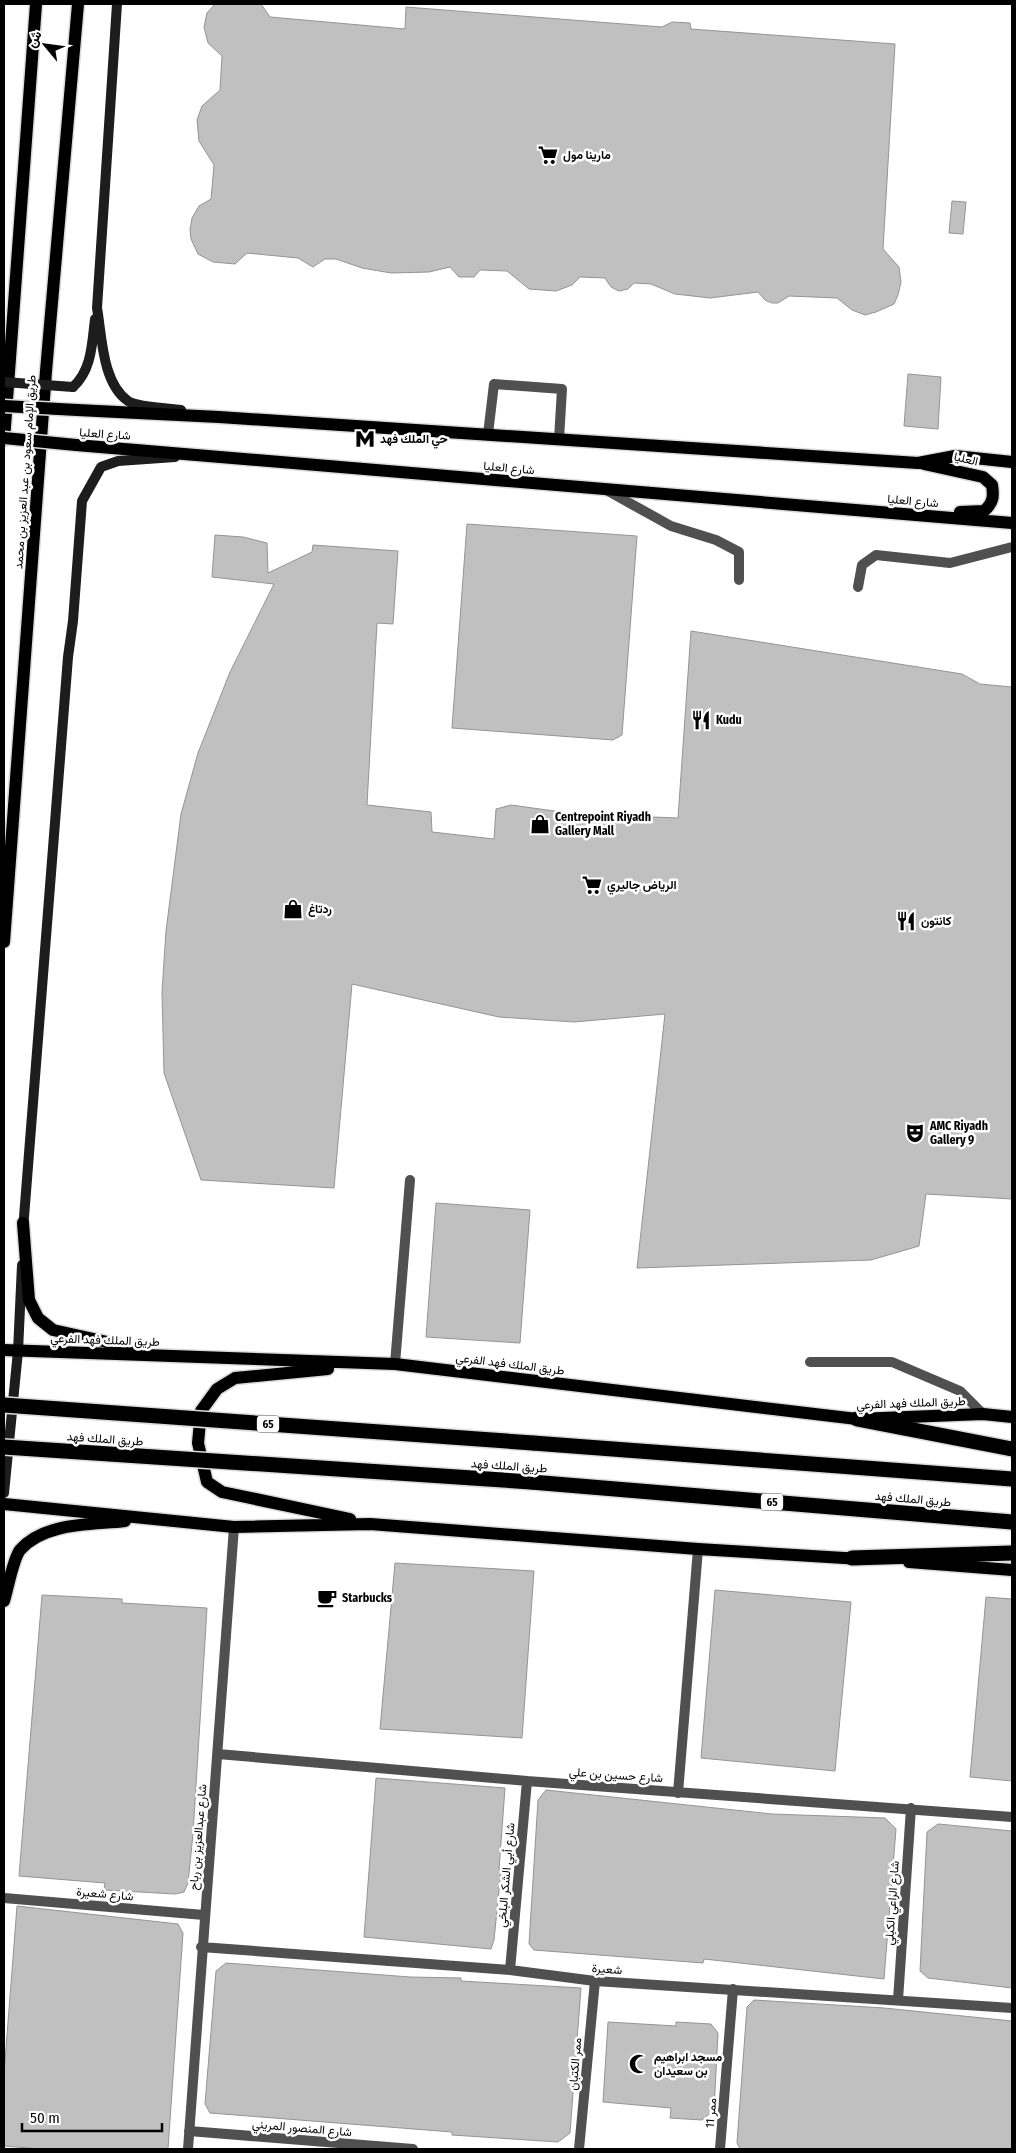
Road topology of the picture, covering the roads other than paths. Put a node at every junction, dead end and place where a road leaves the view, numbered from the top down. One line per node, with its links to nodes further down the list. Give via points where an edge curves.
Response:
1 (36, 4): 9 (main road, طريق الإمام سعود بن عبد العزيز بن محمد)
2 (78, 4): 20 (main road, طريق الإمام سعود بن عبد العزيز بن محمد, via 45,380)
3 (118, 4): 4 (street)
4 (97, 308): 5 (street, bridge, via 90,360 84,378 74,387); 7 (street, via 111,377 118,391 130,402)
5 (4, 382)
6 (4, 406): 7 (main road, شارع العليا, bridge)
7 (219, 416): 8 (main road, شارع العليا)
8 (488, 434): 10 (main road, شارع العليا); 10 (street, via 494,384 562,389)
9 (4, 439): 11 (main road, شارع العليا, bridge)
10 (559, 439): 12 (main road, شارع العليا)
11 (208, 455): 14 (main road, شارع العليا); 22 (street, via 118,462 101,467 82,501)
12 (918, 462): 13 (main road, شارع العليا, via 955,456); 15 (main road, العليا, via 983,477 992,485 994,496 984,511)
13 (1012, 462)
14 (608, 491): 15 (main road, شارع العليا); 18 (street, via 671,526 716,540 739,552)
15 (910, 514): 16 (main road, شارع العليا)
16 (1012, 523)
17 (1012, 547): 19 (street, via 950,563 876,555 862,565)
18 (739, 580)
19 (858, 587)
20 (4, 942)
21 (410, 1180): 28 (street)
22 (24, 1223): 24 (street); 25 (main road, via 29,1300 38,1318 53,1330)
23 (4, 1350): 24 (main road, طريق الملك فهد الفرعي)
24 (18, 1351): 25 (main road, طريق الملك فهد الفرعي); 36 (street)
25 (170, 1356): 27 (main road, طريق الملك فهد الفرعي)
26 (810, 1362): 30 (street, via 892,1362 960,1391)
27 (377, 1364): 28 (main road, طريق الملك فهد الفرعي); 40 (main road, via 235,1378 217,1389 201,1411 198,1443 207,1482 222,1492)
28 (395, 1364): 32 (main road, طريق الملك فهد الفرعي)
29 (4, 1405): 35 (highway, طريق الملك فهد / 65, bridge)
30 (983, 1414): 31 (main road, طريق الملك فهد الفرعي); 32 (main road, طريق الملك فهد الفرعي)
31 (1012, 1417)
32 (857, 1419): 34 (highway)
33 (4, 1447): 39 (highway, طريق الملك فهد / 65, bridge, via 531,1482)
34 (1012, 1449)
35 (1012, 1479)
36 (4, 1493)
37 (4, 1504): 38 (main road)
38 (148, 1518): 41 (main road); 46 (main road, via 52,1530 34,1538 19,1551)
39 (1012, 1522)
40 (370, 1524): 41 (main road); 42 (main road)
41 (234, 1527): 47 (street, شارع عبدالعزيز بن رباح)
42 (698, 1549): 44 (main road); 49 (street)
43 (1012, 1553): 44 (highway)
44 (852, 1558): 45 (main road)
45 (1012, 1570)
46 (4, 1601)
47 (218, 1754): 48 (street, شارع حسين بن علي); 53 (street, شارع عبدالعزيز بن رباح)
48 (527, 1781): 49 (street, شارع حسين بن علي); 55 (street, شارع أبي الشكر البلخي)
49 (678, 1793): 50 (street, شارع حسين بن علي)
50 (911, 1808): 51 (street, شارع حسين بن علي); 58 (street, شارع الراعي الكبلي)
51 (1012, 1817)
52 (4, 1898): 53 (street, شارع شعيرة)
53 (204, 1915): 54 (street, شارع عبدالعزيز بن رباح)
54 (201, 1947): 55 (street, شعيرة); 60 (street, شارع عبدالعزيز بن رباح)
55 (510, 1970): 56 (street, شعيرة)
56 (595, 1981): 57 (street, شعيرة); 63 (street, ممر الكتبان)
57 (733, 1989): 58 (street, شعيرة); 64 (street, ممر 11)
58 (898, 2000): 59 (street, شعيرة)
59 (1012, 2008)
60 (189, 2131): 61 (street, شارع عبدالعزيز بن رباح); 62 (street, شارع المنصور المريني)
61 (188, 2149)
62 (413, 2149)
63 (580, 2149)
64 (720, 2149)

